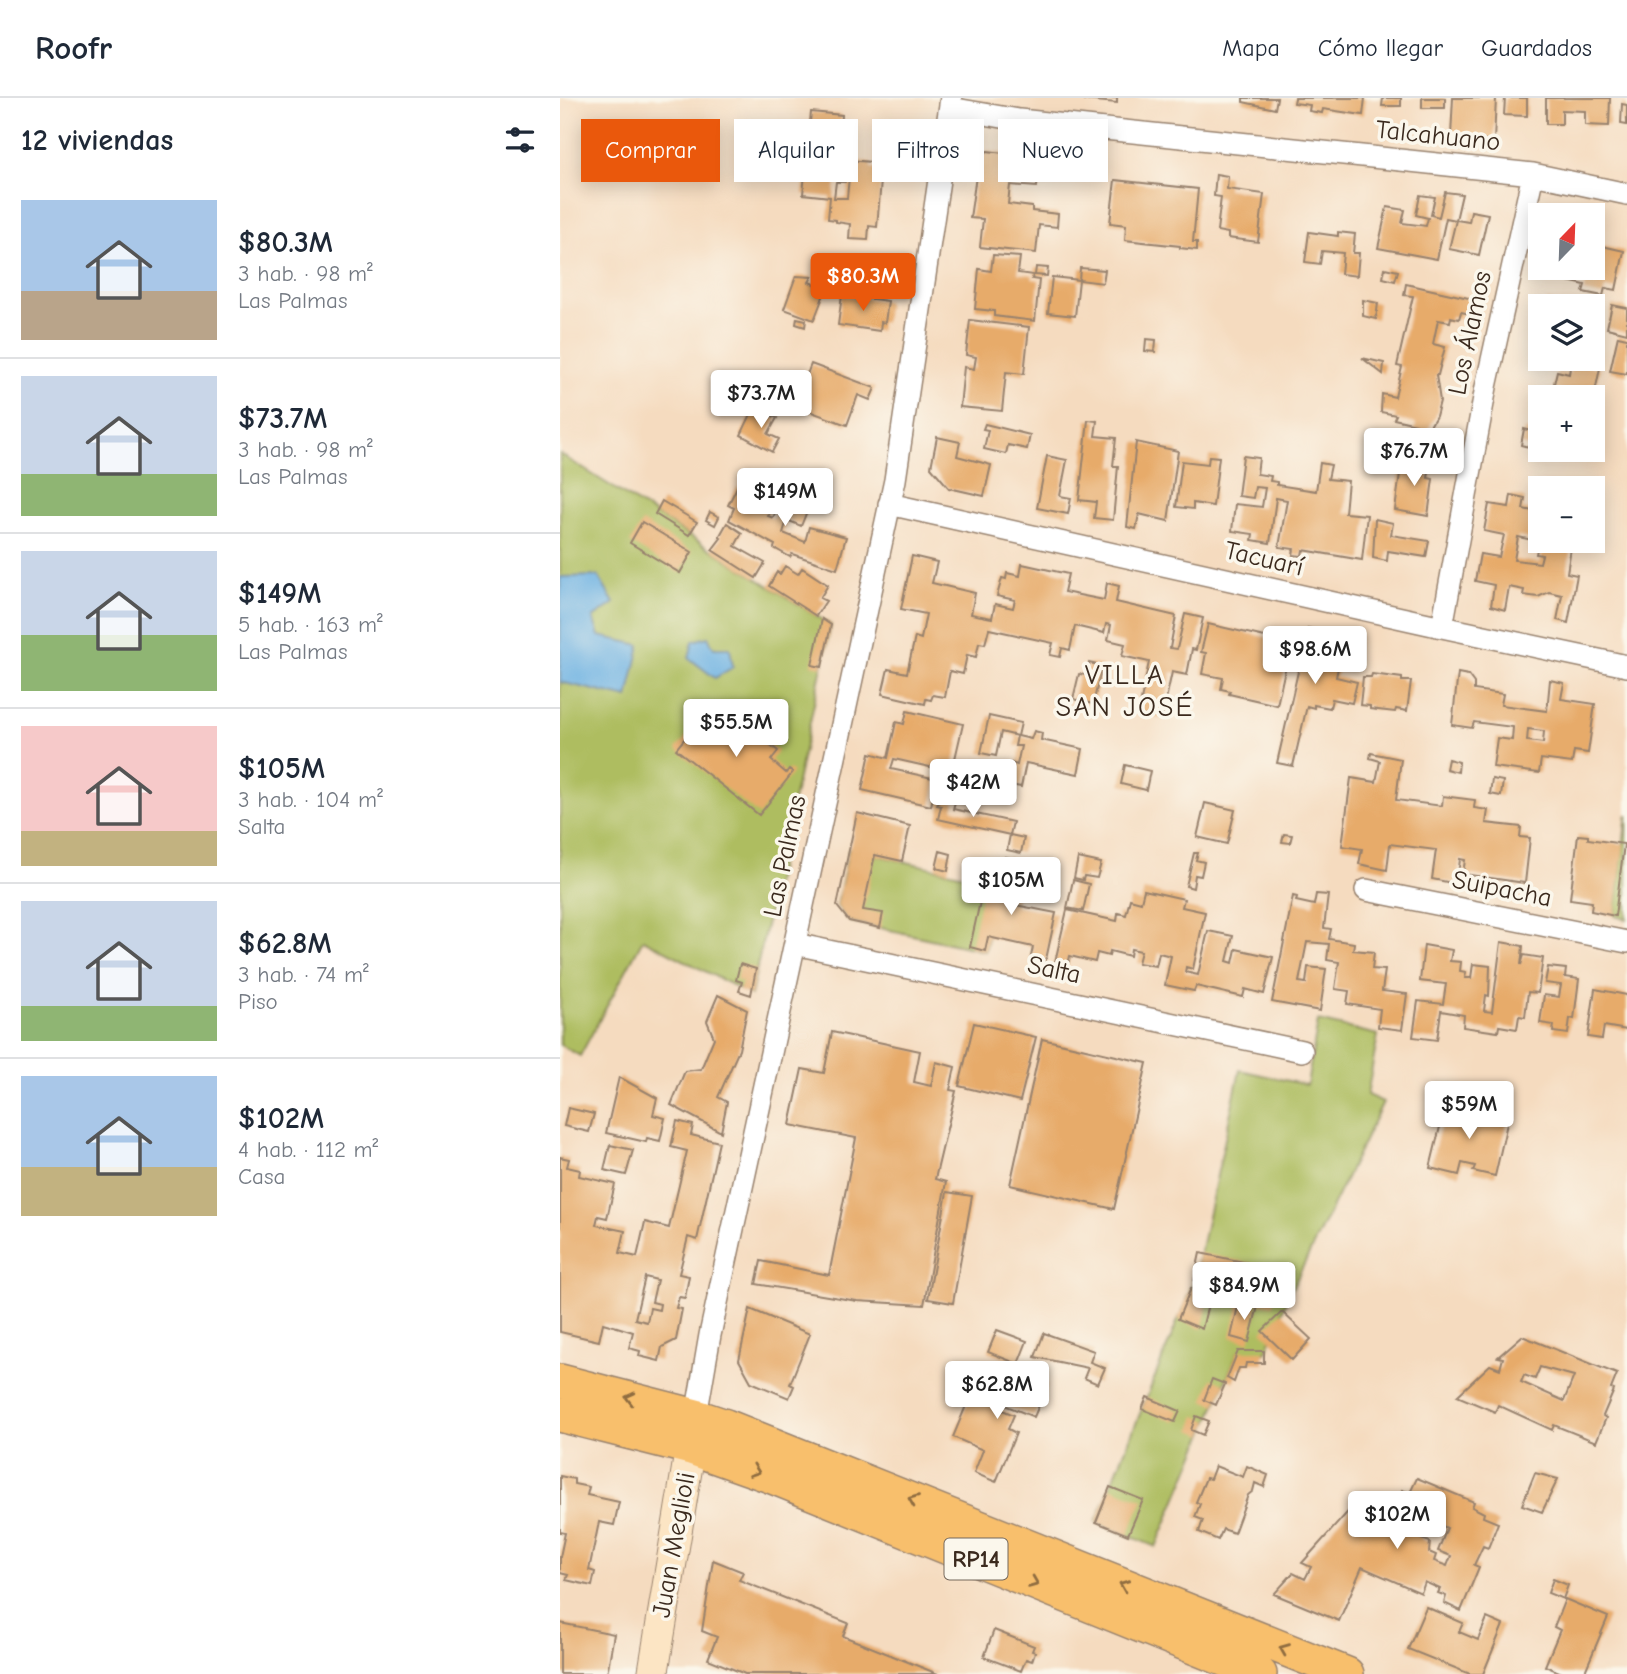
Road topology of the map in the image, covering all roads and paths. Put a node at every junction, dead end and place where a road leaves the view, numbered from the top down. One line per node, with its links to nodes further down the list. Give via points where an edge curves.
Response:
1 (950, 103): 2 (street, Talcahuano, via 1019,120); 4 (street, Las Palmas)
2 (1533, 174): 3 (street, Talcahuano); 5 (street, Los Álamos, via 1486,387)
3 (1627, 194)
4 (890, 505): 5 (street, Tacuarí); 9 (street, Las Palmas)
5 (1442, 628): 6 (street, Tacuarí)
6 (1627, 666)
7 (1366, 890): 8 (street, Suipacha)
8 (1627, 942)
9 (795, 944): 10 (street, Salta); 13 (street, Las Palmas)
10 (1302, 1051)
11 (560, 1381): 13 (main road, RP14, one-way to 11)
12 (560, 1415): 14 (main road, RP14)
13 (696, 1416): 14 (main road, Juan Meglioli); 17 (main road, RP14, one-way to 13)
14 (691, 1448): 15 (main road, Juan Meglioli); 16 (main road, RP14, one-way to 16, via 771,1476)
15 (653, 1674)
16 (1260, 1674)
17 (1347, 1674)

